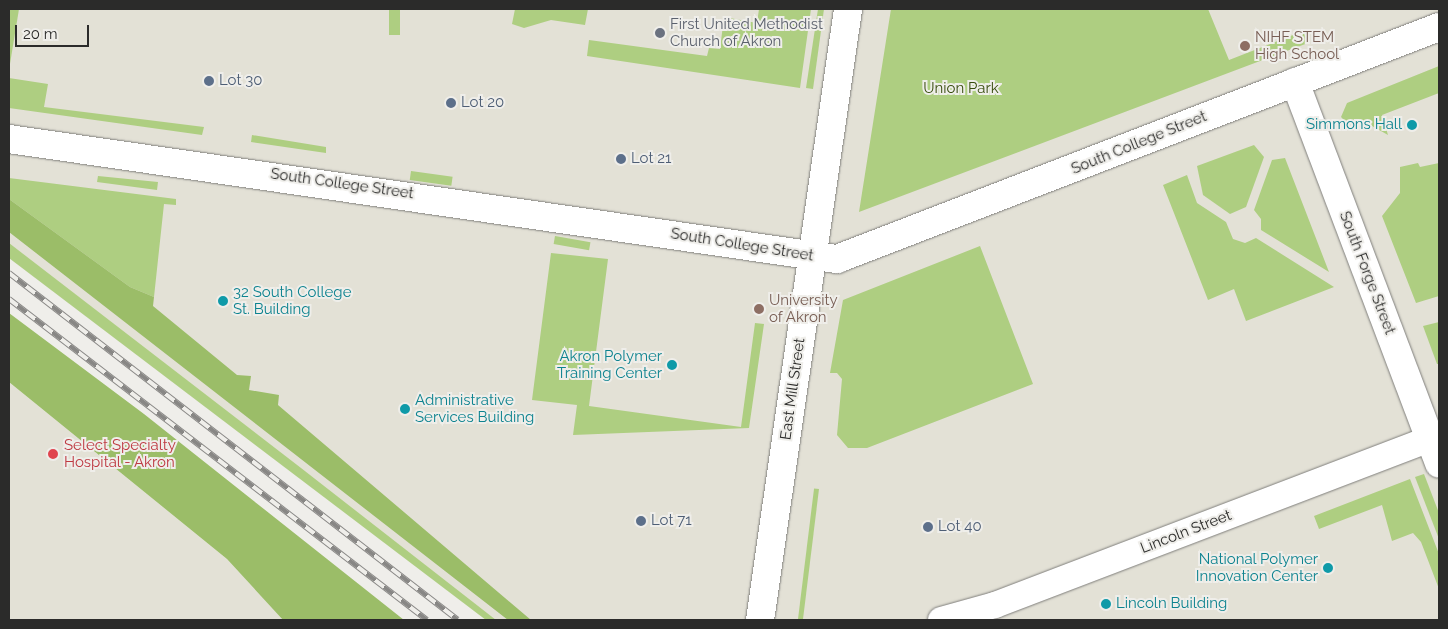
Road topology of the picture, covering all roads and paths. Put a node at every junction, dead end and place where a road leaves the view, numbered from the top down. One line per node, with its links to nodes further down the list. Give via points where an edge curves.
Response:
1 (848, 9): 5 (street, East Mill Street)
2 (1439, 27): 3 (street, South College Street)
3 (1294, 82): 5 (street, South College Street, via 849,257); 6 (street, South Forge Street)
4 (9, 139): 5 (street, South College Street, via 372,188)
5 (812, 256): 8 (street, East Mill Street)
6 (1430, 439): 7 (street, South Forge Street); 9 (street, Lincoln Street, via 995,605)
7 (1439, 464)
8 (760, 620)
9 (941, 620)

